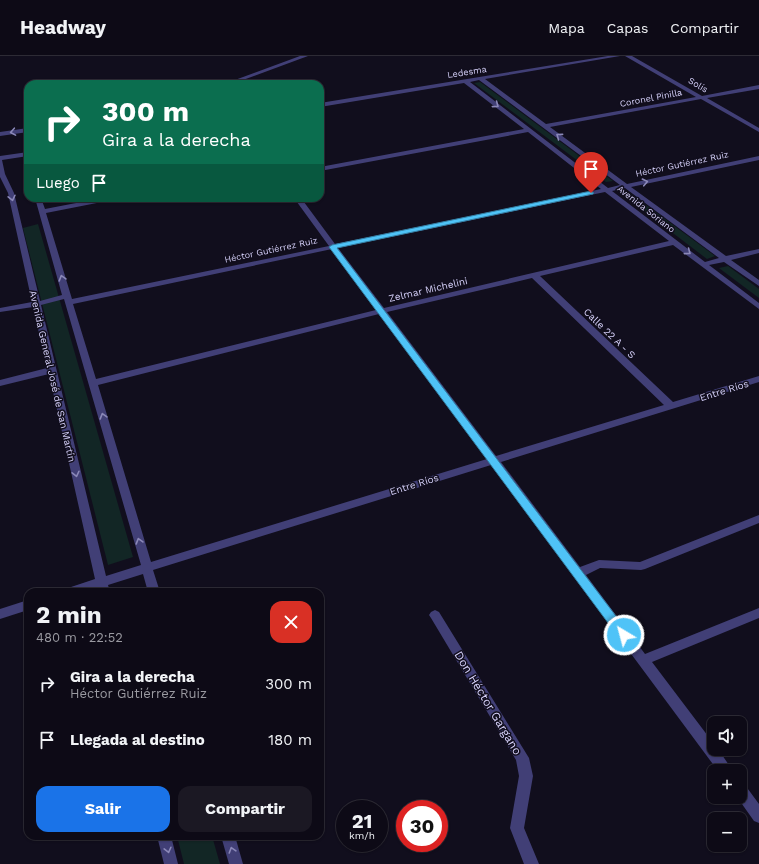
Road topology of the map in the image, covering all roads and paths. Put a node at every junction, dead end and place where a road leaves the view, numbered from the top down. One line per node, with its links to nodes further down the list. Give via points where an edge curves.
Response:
1 (305, 56): 5 (street)
2 (617, 56): 4 (street, Ledesma)
3 (628, 56): 8 (street, Solís)
4 (481, 79): 6 (street, Ledesma); 10 (street, Avenida Soriano)
5 (238, 80)
6 (465, 81): 9 (street, Ledesma); 11 (street, Avenida Soriano, one-way to 11)
7 (759, 87): 8 (street, Coronel Pinilla)
8 (701, 98): 10 (street, Coronel Pinilla); 12 (street, Solís)
9 (324, 104)
10 (545, 126): 20 (street, Avenida Soriano, one-way to 10)
11 (529, 130): 18 (street); 21 (street, Avenida Soriano)
12 (759, 130)
13 (24, 131): 14 (street, one-way to 14)
14 (0, 134)
15 (24, 156): 17 (street)
16 (759, 158): 20 (street, Héctor Gutiérrez Ruiz, one-way to 16)
17 (0, 160): 19 (street, Avenida General José de San Martín)
18 (324, 168)
19 (1, 174): 34 (street, Avenida General José de San Martín, one-way to 34, via 11,193)
20 (626, 186): 21 (street, Héctor Gutiérrez Ruiz); 29 (street, Avenida Soriano)
21 (606, 190): 26 (street, Avenida Soriano); 27 (street, Héctor Gutiérrez Ruiz)
22 (39, 202): 25 (street)
23 (92, 202): 25 (street)
24 (300, 202): 27 (street)
25 (42, 212): 33 (street, one-way to 25)
26 (674, 242): 30 (street, Avenida Soriano, one-way to 30); 31 (street, Zelmar Michelini)
27 (332, 247): 33 (street, Héctor Gutiérrez Ruiz); 37 (street)
28 (759, 251): 29 (street)
29 (725, 259): 30 (street); 32 (street, Avenida Soriano)
30 (704, 264): 35 (street, Avenida Soriano)
31 (534, 275): 37 (street, Zelmar Michelini); 42 (street, Calle 22 A - S)
32 (759, 284)
33 (68, 299): 34 (street, Héctor Gutiérrez Ruiz); 41 (street)
34 (37, 304): 36 (street, Héctor Gutiérrez Ruiz); 38 (street, Avenida General José de San Martín)
35 (759, 307)
36 (0, 310)
37 (381, 311): 41 (street, Zelmar Michelini); 43 (street)
38 (52, 370): 40 (street); 47 (street, Avenida General José de San Martín, one-way to 47)
39 (759, 379): 42 (street, Entre Ríos)
40 (0, 383)
41 (93, 383): 45 (street, one-way to 41)
42 (671, 406): 43 (street, Entre Ríos)
43 (493, 460): 45 (street, Entre Ríos); 46 (street)
44 (759, 519): 46 (street, via 641,566 599,564)
45 (146, 567): 47 (street, Entre Ríos); 48 (street)
46 (578, 573): 53 (street)
47 (102, 587)
48 (153, 588)
49 (24, 606): 51 (street)
50 (759, 613): 53 (street)
51 (0, 614)
52 (435, 615): 61 (street, Don Héctor Gargano, via 522,758 526,776 517,828)
53 (643, 660): 54 (street)
54 (721, 764)
55 (747, 800): 56 (street)
56 (759, 816)
57 (165, 840): 59 (street, one-way to 59)
58 (229, 840): 60 (street, one-way to 58)
59 (171, 864)
60 (236, 864)
61 (532, 864)

